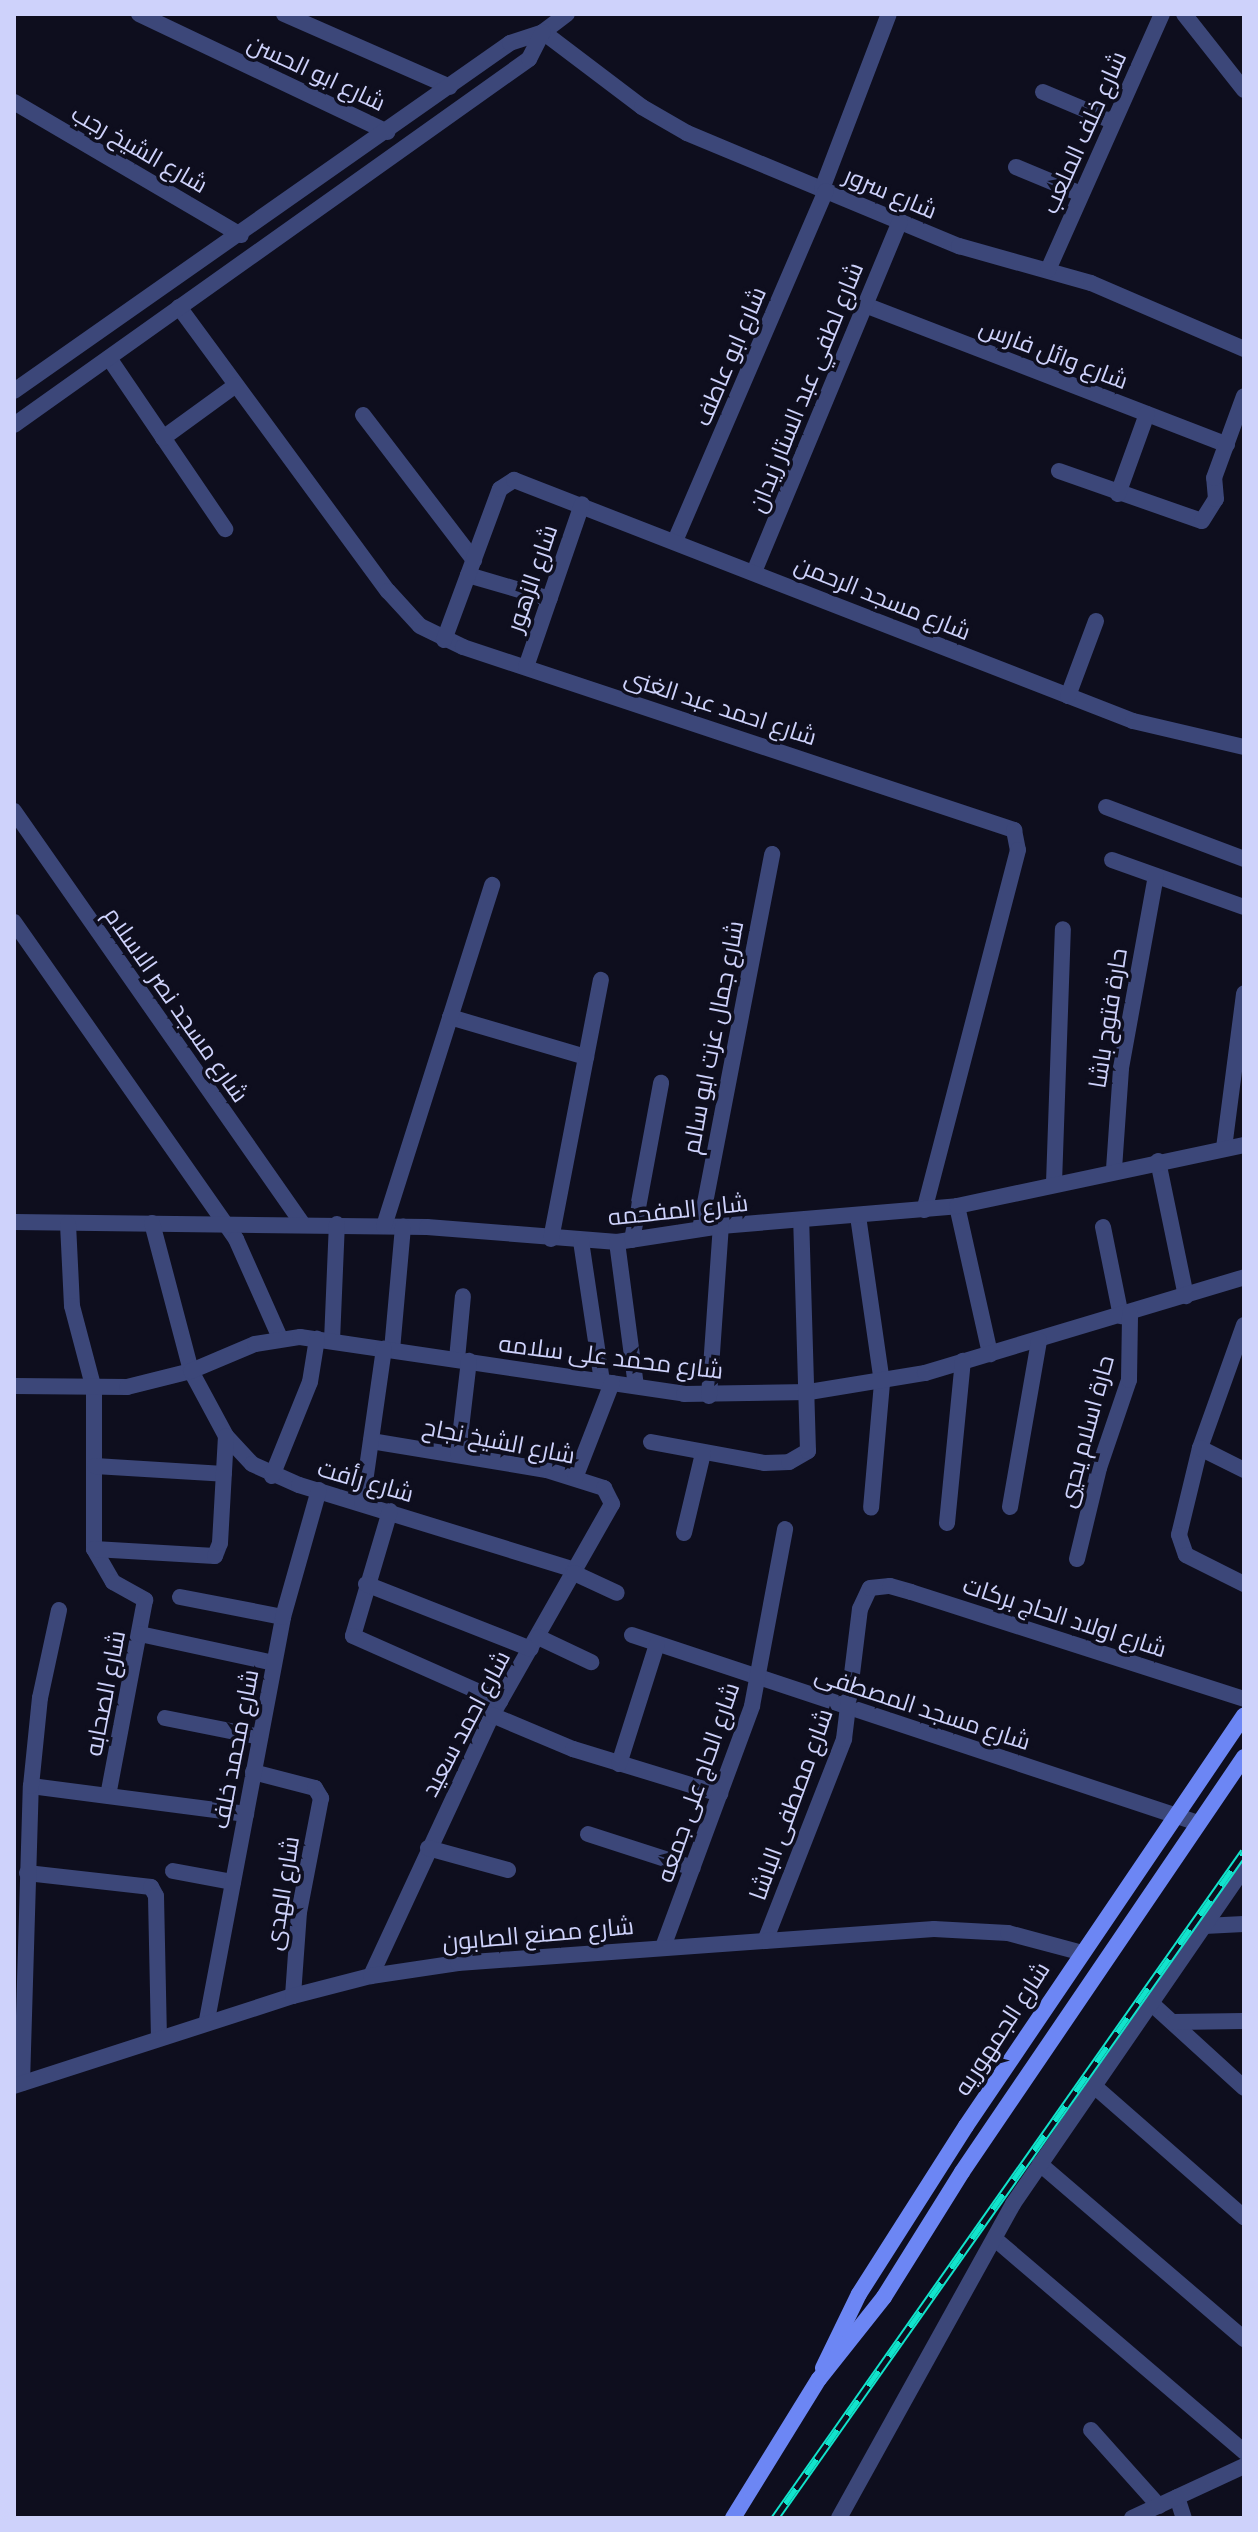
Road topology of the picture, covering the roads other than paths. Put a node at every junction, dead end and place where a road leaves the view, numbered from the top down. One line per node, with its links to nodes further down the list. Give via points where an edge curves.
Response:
1 (139, 14): 13 (street, شارع ابو الحسن)
2 (284, 14): 8 (street)
3 (889, 14): 15 (street, شارع ابو عاطف)
4 (1162, 14): 12 (street, شارع خلف الملعب)
5 (1184, 14): 9 (street)
6 (561, 16): 7 (street)
7 (543, 32): 8 (street, via 510,43); 15 (street, شارع سرور, via 666,122); 21 (street, via 529,59)
8 (450, 87): 13 (street)
9 (1244, 90)
10 (1043, 92): 12 (street)
11 (14, 102): 18 (street, شارع الشيخ رجب)
12 (1112, 121): 16 (street, شارع خلف الملعب)
13 (387, 132): 18 (street)
14 (1016, 167): 16 (street)
15 (824, 190): 17 (street, شارع سرور); 36 (street, شارع ابو عاطف)
16 (1081, 194): 19 (street, شارع خلف الملعب)
17 (900, 221): 19 (street, شارع سرور, via 985,254); 20 (street, شارع لطفي عبد الستار زيدان)
18 (241, 235): 25 (street)
19 (1048, 270): 22 (street, شارع سرور, via 1091,283)
20 (865, 305): 27 (street, شارع وائل فارس); 38 (street, شارع لطفي عبد الستار زيدان)
21 (179, 307): 23 (street); 24 (street, شارع احمد عبد الغنى)
22 (1244, 349)
23 (109, 358): 29 (street); 30 (street)
24 (236, 385): 30 (street); 41 (street, شارع احمد عبد الغنى, via 402,609)
25 (14, 391)
26 (1244, 396): 31 (street)
27 (1147, 414): 31 (street, شارع وائل فارس); 33 (street)
28 (363, 415): 37 (street)
29 (14, 425)
30 (163, 438): 35 (street)
31 (1227, 445): 33 (street, via 1214,478 1216,499 1202,521)
32 (1059, 471): 33 (street)
33 (1118, 494)
34 (582, 504): 36 (street, شارع مسجد الرحمن); 37 (street, شارع مسجد الرحمن, via 509,480 500,489); 39 (street, شارع الزهور)
35 (225, 529)
36 (675, 541): 38 (street, شارع مسجد الرحمن)
37 (471, 567): 39 (street); 41 (street)
38 (754, 572): 43 (street, شارع مسجد الرحمن)
39 (550, 599): 42 (street, شارع الزهور)
40 (1096, 621): 43 (street)
41 (444, 640): 42 (street, شارع احمد عبد الغنى)
42 (526, 667): 66 (street, شارع احمد عبد الغنى, via 1010,827 1017,834 1018,850)
43 (1068, 696): 44 (street, شارع مسجد الرحمن, via 1160,730)
44 (1244, 747)
45 (1106, 807): 48 (street)
46 (14, 811): 71 (street, شارع مسجد نصر الاسلام)
47 (772, 854): 79 (street, شارع جمال عزت ابو سالم)
48 (1244, 859)
49 (1112, 860): 50 (street)
50 (1156, 876): 52 (street); 63 (street, حارة فتوح باشا, via 1121,1068)
51 (492, 885): 57 (street)
52 (1244, 907)
53 (14, 922): 73 (street)
54 (1063, 929): 64 (street)
55 (601, 980): 58 (street)
56 (1244, 993): 61 (street)
57 (450, 1017): 58 (street); 75 (street)
58 (586, 1057): 80 (street)
59 (661, 1083): 82 (street)
60 (1244, 1145): 61 (street, شارع المفحمه)
61 (1224, 1148): 62 (street, شارع المفحمه)
62 (1158, 1161): 63 (street, شارع المفحمه); 85 (street)
63 (1114, 1169): 64 (street, شارع المفحمه)
64 (1054, 1183): 65 (street, شارع المفحمه)
65 (957, 1206): 66 (street, شارع المفحمه); 92 (street)
66 (924, 1210): 67 (street, شارع المفحمه)
67 (858, 1216): 68 (street, شارع المفحمه); 97 (street)
68 (801, 1221): 77 (street, شارع المفحمه); 101 (street)
69 (14, 1222): 72 (street, شارع المفحمه)
70 (152, 1223): 72 (street, شارع المفحمه); 73 (street, شارع المفحمه); 95 (street, شارع رأفت)
71 (302, 1223): 73 (street, شارع المفحمه); 74 (street, شارع المفحمه)
72 (68, 1224): 100 (street, via 72,1306)
73 (225, 1224): 88 (street, via 246,1256)
74 (337, 1224): 75 (street, شارع المفحمه); 89 (street)
75 (384, 1226): 76 (street, شارع المفحمه)
76 (403, 1226): 80 (street, شارع المفحمه); 91 (street)
77 (721, 1226): 79 (street, شارع المفحمه); 102 (street)
78 (1103, 1227): 86 (street, حارة اسلام يحيي)
79 (700, 1229): 82 (street, شارع المفحمه)
80 (551, 1239): 81 (street, شارع المفحمه)
81 (581, 1241): 82 (street, شارع المفحمه); 96 (street)
82 (625, 1241): 99 (street)
83 (1244, 1277): 85 (street, شارع محمد على سلامه)
84 (463, 1296): 93 (street)
85 (1186, 1296): 86 (street, شارع محمد على سلامه)
86 (1126, 1315): 90 (street, شارع محمد على سلامه); 124 (street, حارة اسلام يحيي, via 1129,1380 1099,1468)
87 (1244, 1325): 106 (street)
88 (280, 1338): 89 (street, شارع محمد على سلامه); 95 (street, شارع محمد على سلامه)
89 (325, 1340): 91 (street, شارع محمد على سلامه); 112 (street)
90 (1039, 1340): 92 (street, شارع محمد على سلامه); 117 (street)
91 (388, 1350): 93 (street, شارع محمد على سلامه); 104 (street)
92 (990, 1354): 94 (street, شارع محمد على سلامه)
93 (463, 1360): 96 (street, شارع محمد على سلامه); 108 (street)
94 (963, 1361): 97 (street, شارع محمد على سلامه); 120 (street)
95 (191, 1371): 100 (street, شارع محمد على سلامه); 103 (street, شارع رأفت)
96 (607, 1382): 99 (street, شارع محمد على سلامه); 113 (street)
97 (882, 1383): 101 (street, شارع محمد على سلامه); 118 (street)
98 (14, 1386): 100 (street, شارع محمد على سلامه)
99 (636, 1386): 102 (street, شارع محمد على سلامه)
100 (94, 1389): 109 (street)
101 (809, 1392): 102 (street, شارع محمد على سلامه); 107 (street, via 811,1442 799,1458 764,1463)
102 (709, 1396)
103 (226, 1436): 111 (street); 112 (street, شارع رأفت, via 238,1453)
104 (371, 1441): 108 (street, شارع الشيخ نجاح); 116 (street)
105 (651, 1442): 107 (street)
106 (1200, 1448): 110 (street); 127 (street, via 1179,1535 1186,1555)
107 (703, 1453): 122 (street)
108 (458, 1454): 113 (street, شارع الشيخ نجاح)
109 (95, 1466): 111 (street); 123 (street)
110 (1244, 1470)
111 (224, 1474): 123 (street, via 220,1548 215,1556)
112 (272, 1476): 114 (street, شارع رأفت)
113 (575, 1478): 115 (street, شارع الشيخ نجاح, via 604,1488)
114 (319, 1490): 116 (street, شارع رأفت); 132 (street, شارع محمد خلف)
115 (612, 1499): 125 (street, شارع احمد سعيد)
116 (362, 1503): 119 (street, شارع رأفت)
117 (1010, 1507)
118 (871, 1508)
119 (390, 1511): 125 (street, شارع رأفت); 126 (street)
120 (947, 1523)
121 (785, 1529): 139 (street, شارع الحاج على جمعه)
122 (684, 1533)
123 (94, 1549): 133 (street, شارع الصحابه, via 113,1582 145,1600)
124 (1077, 1559)
125 (575, 1571): 129 (street, شارع رأفت); 135 (street, شارع احمد سعيد)
126 (366, 1584): 135 (street); 141 (street, via 352,1630 356,1639)
127 (1244, 1584)
128 (870, 1588): 140 (street, شارع اولاد الحاج بركات, via 900,1589); 142 (street, شارع مصطفى الباشا, via 860,1609)
129 (617, 1593)
130 (180, 1597): 132 (street)
131 (59, 1610): 149 (street, via 40,1698)
132 (283, 1617): 138 (street, شارع محمد خلف)
133 (140, 1634): 138 (street); 151 (street, شارع الصحابه)
134 (632, 1635): 136 (street, شارع مسجد المصطفى)
135 (535, 1643): 137 (street); 141 (street, شارع احمد سعيد)
136 (657, 1644): 139 (street, شارع مسجد المصطفى); 147 (street)
137 (591, 1662)
138 (274, 1663): 145 (street, شارع محمد خلف)
139 (758, 1677): 142 (street, شارع مسجد المصطفى); 150 (street, شارع الحاج على جمعه)
140 (1244, 1699)
141 (496, 1708): 147 (street); 156 (street, شارع احمد سعيد)
142 (850, 1708): 153 (street, شارع مسجد المصطفى); 166 (street, شارع مصطفى الباشا, via 844,1739)
143 (1244, 1715): 153 (main road, شارع الجمهوريه)
144 (165, 1718): 145 (street)
145 (260, 1737): 148 (street, شارع محمد خلف)
146 (1244, 1757): 154 (main road, شارع الجمهوريه)
147 (619, 1764): 150 (street)
148 (253, 1772): 152 (street, شارع محمد خلف); 170 (street, شارع الهدى, via 315,1788 321,1798 299,1912)
149 (31, 1786): 151 (street); 161 (street)
150 (720, 1794): 157 (street, شارع الحاج على جمعه)
151 (108, 1796): 152 (street)
152 (246, 1814): 162 (street, شارع محمد خلف)
153 (1175, 1815): 154 (street, شارع مسجد المصطفى); 168 (main road, شارع الجمهوريه)
154 (1198, 1823): 180 (main road, شارع الجمهوريه)
155 (588, 1834): 157 (street)
156 (428, 1848): 159 (street); 169 (street, شارع احمد سعيد)
157 (693, 1868): 167 (street, شارع الحاج على جمعه)
158 (1244, 1868): 165 (street)
159 (508, 1870)
160 (173, 1871): 162 (street)
161 (27, 1873): 163 (street); 175 (street, via 151,1887 156,1896)
162 (233, 1882): 172 (street, شارع محمد خلف)
163 (20, 1902): 177 (street)
164 (1244, 1924): 165 (street)
165 (1204, 1926): 171 (street)
166 (765, 1941): 167 (street, شارع مصنع الصابون); 168 (street, شارع مصنع الصابون, via 971,1929 1020,1935)
167 (663, 1947): 169 (street, شارع مصنع الصابون, via 458,1963)
168 (1079, 1952): 176 (main road, شارع الجمهوريه)
169 (371, 1976): 170 (street, شارع مصنع الصابون)
170 (293, 1996): 172 (street, شارع مصنع الصابون)
171 (1151, 2003): 174 (street); 178 (street)
172 (207, 2020): 175 (street, شارع مصنع الصابون)
173 (1244, 2021): 174 (street)
174 (1174, 2022): 179 (street)
175 (159, 2036): 177 (street, شارع مصنع الصابون)
176 (996, 2080): 180 (main road); 185 (main road, شارع الجمهوريه, via 852,2306)
177 (18, 2084)
178 (1093, 2085): 181 (street); 182 (street)
179 (1244, 2088)
180 (1015, 2094): 185 (main road, شارع الجمهوريه, via 884,2297)
181 (1040, 2164): 183 (street); 184 (street)
182 (1244, 2217)
183 (995, 2239): 187 (street); 191 (street)
184 (1244, 2339)
185 (819, 2379): 190 (main road, شارع الجمهوريه)
186 (1091, 2430): 189 (street)
187 (1243, 2466): 188 (street)
188 (1177, 2497): 189 (street); 193 (street)
189 (1159, 2506): 192 (street)
190 (733, 2518)
191 (839, 2518)
192 (1132, 2518)
193 (1184, 2518)

